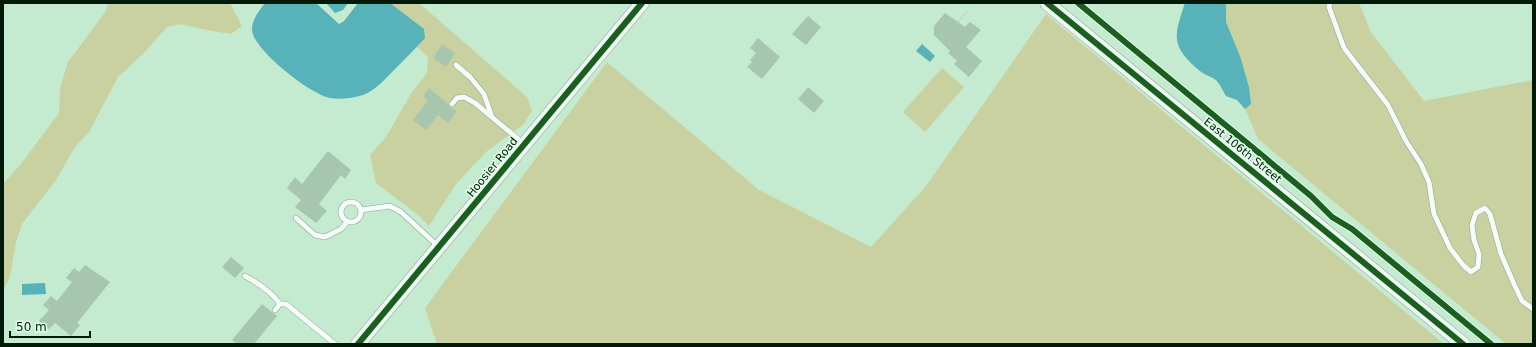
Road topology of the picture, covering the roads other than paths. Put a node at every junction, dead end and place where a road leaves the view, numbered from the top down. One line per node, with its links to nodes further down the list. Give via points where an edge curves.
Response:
1 (642, 3): 7 (street, Hoosier Road)
2 (1047, 3): 18 (street, East 106th Street)
3 (1330, 3): 14 (lane, via 1329,7 1344,48 1388,105 1421,164 1429,182 1434,214 1450,248 1472,272 1478,267 1479,254 1472,225 1476,213 1485,208 1490,214 1501,254 1522,301)
4 (456, 65): 6 (lane, via 484,94)
5 (452, 104): 6 (lane, via 457,98 464,97)
6 (492, 118): 7 (lane)
7 (524, 144): 11 (street, Hoosier Road)
8 (361, 210): 10 (lane, via 356,221); 10 (lane, via 355,203 348,202 344,205 341,214); 11 (lane, via 390,206 401,212)
9 (296, 218): 10 (lane, via 315,235 325,237 341,229)
10 (347, 222)
11 (440, 248): 17 (street, Hoosier Road)
12 (245, 276): 13 (lane, via 264,287)
13 (280, 304): 15 (lane); 16 (lane, via 286,304)
14 (1533, 309)
15 (275, 310)
16 (335, 344)
17 (358, 344)
18 (1463, 344)

